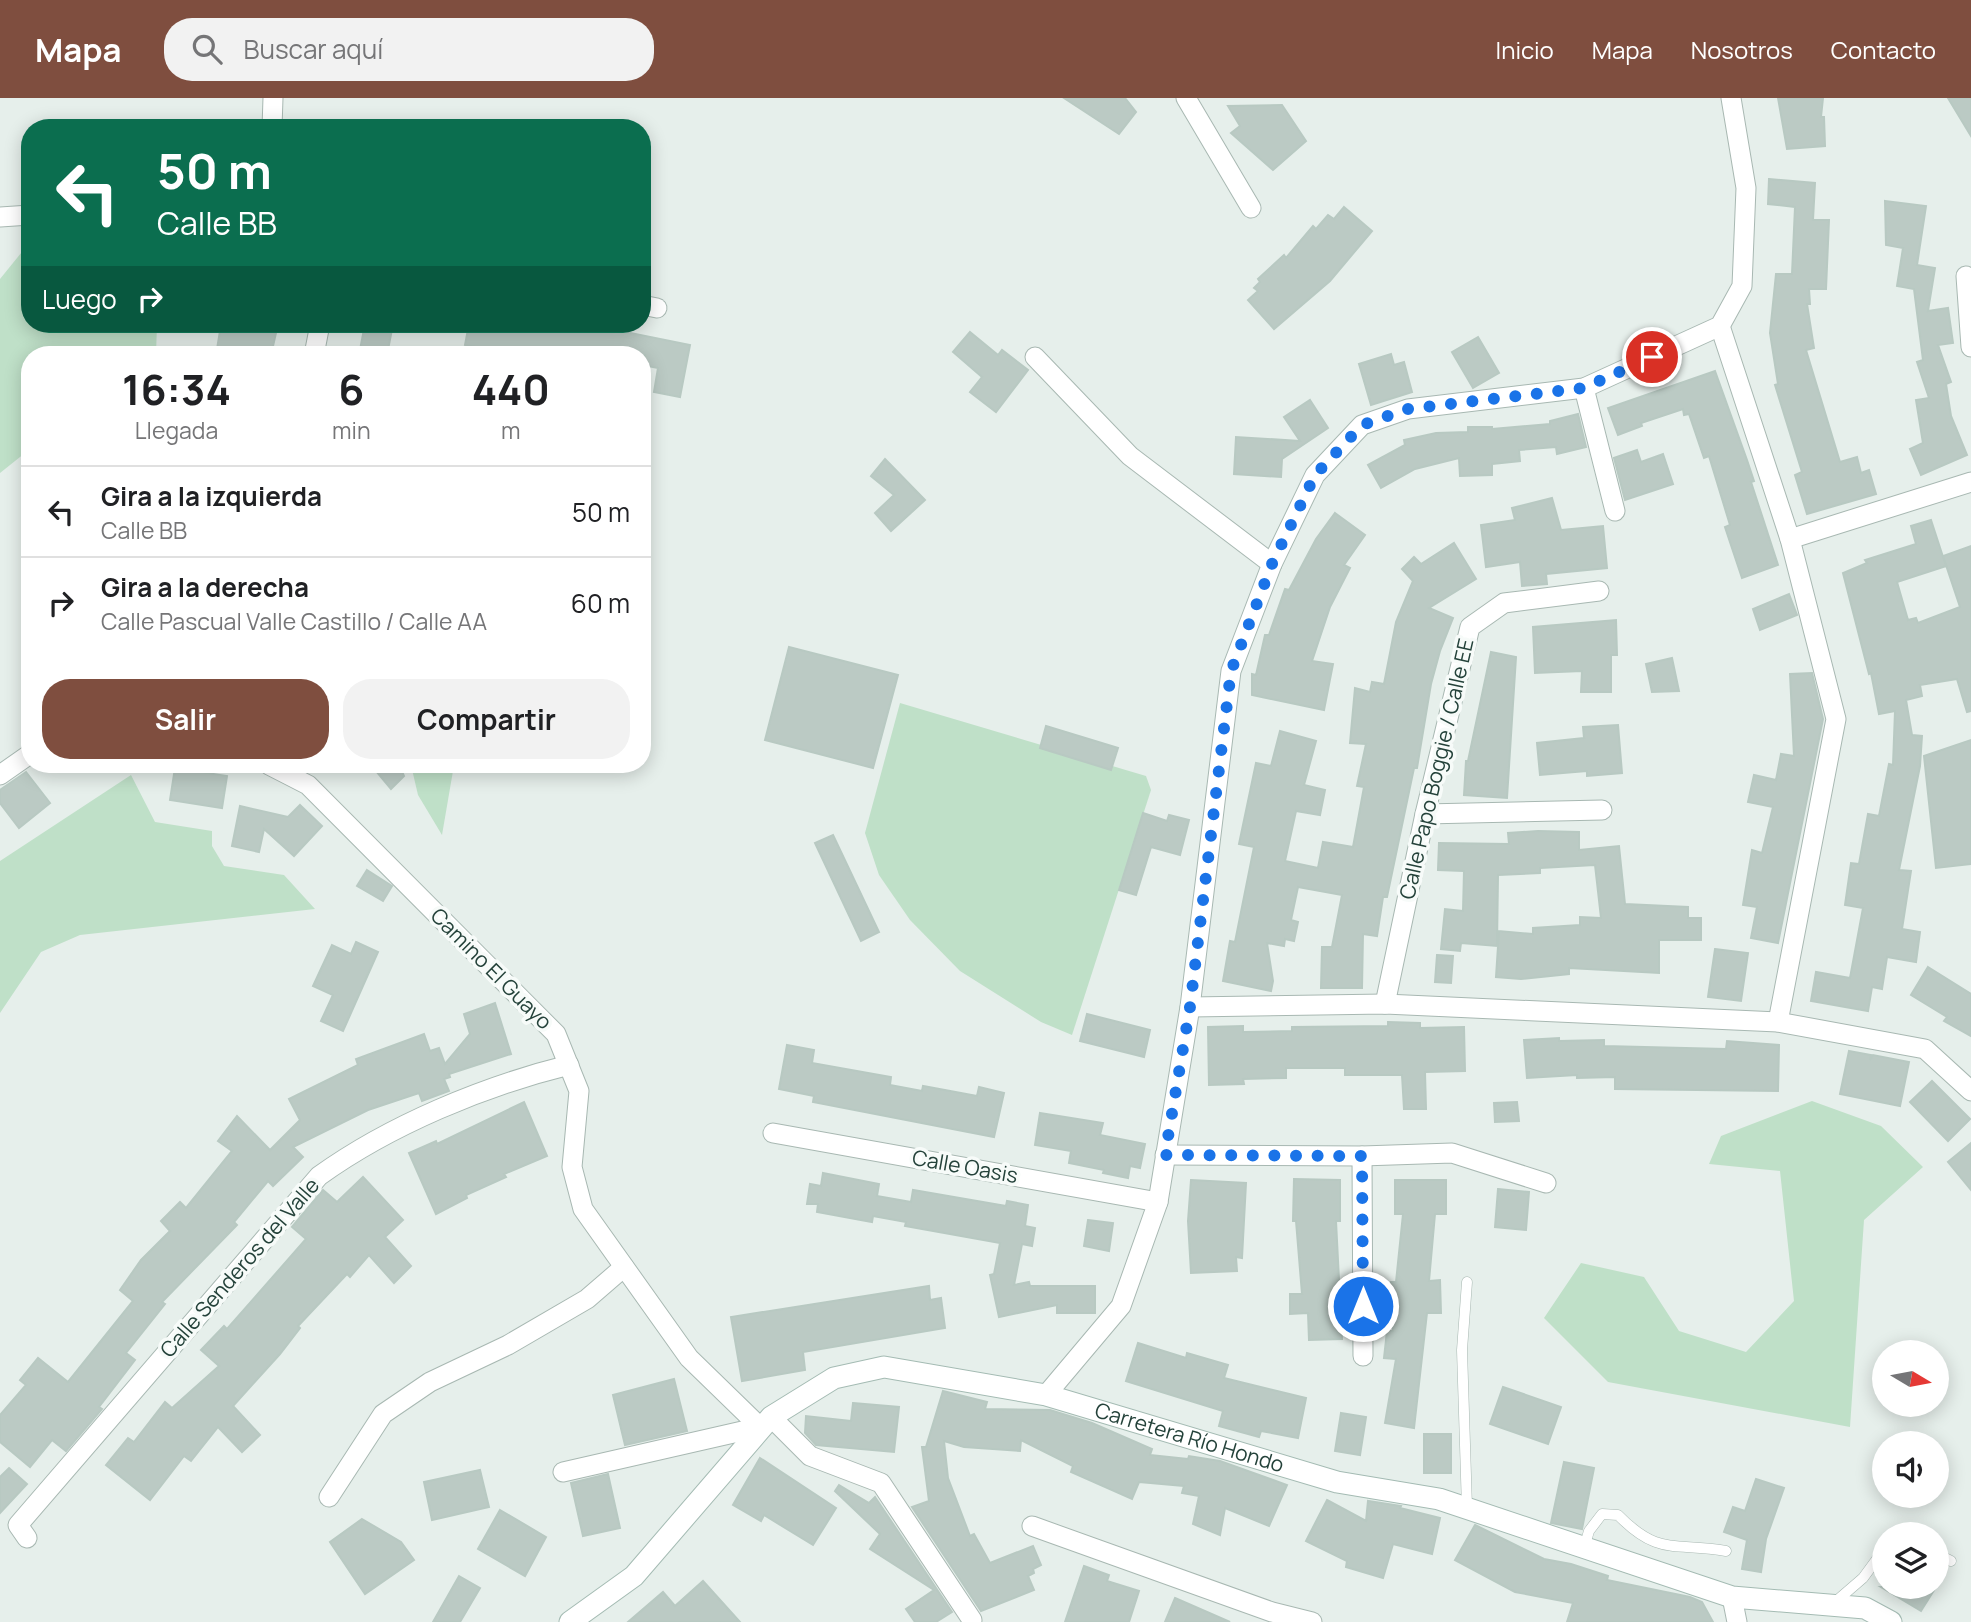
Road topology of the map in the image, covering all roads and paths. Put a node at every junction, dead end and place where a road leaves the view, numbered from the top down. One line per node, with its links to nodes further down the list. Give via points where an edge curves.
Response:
1 (273, 98): 4 (street)
2 (1186, 98): 5 (street)
3 (1731, 98): 9 (street, via 1746,188 1742,286)
4 (272, 119)
5 (1251, 208)
6 (21, 216): 7 (street)
7 (0, 217)
8 (1966, 276): 10 (street)
9 (1720, 326): 12 (street); 15 (street)
10 (1971, 347)
11 (1035, 357): 16 (street, via 1130,456)
12 (1584, 388): 14 (street); 16 (street, via 1408,409 1362,425 1315,475)
13 (1971, 482): 15 (street)
14 (1615, 511)
15 (1790, 539): 25 (street, via 1836,719)
16 (1272, 564): 24 (street, via 1231,671)
17 (1599, 591): 22 (street, Calle Papo Boggie / Calle EE, via 1504,603 1470,627)
18 (21, 760): 20 (street)
19 (285, 773): 26 (street, Camino El Guayo, via 308,785 556,1034)
20 (0, 775)
21 (1602, 810): 22 (street)
22 (1425, 814): 23 (street, Calle Papo Boggie / Calle EE)
23 (1385, 1004): 24 (street); 25 (street)
24 (1190, 1007): 29 (street)
25 (1778, 1022): 27 (street, via 1925,1049)
26 (569, 1065): 33 (street, Camino El Guayo, via 579,1091 572,1167 583,1209); 42 (street, Calle Senderos del Valle, via 518,1078 465,1100 354,1151 319,1176 18,1525)
27 (1971, 1091)
28 (773, 1133): 32 (street, Calle Oasis)
29 (1165, 1155): 30 (street); 32 (street)
30 (1362, 1156): 31 (street, via 1452,1153); 35 (street)
31 (1546, 1183)
32 (1158, 1202): 36 (street, via 1121,1306)
33 (624, 1267): 37 (street, Camino El Guayo, via 689,1358); 39 (street, via 587,1299 508,1345 430,1382 383,1414)
34 (1466, 1282): 40 (lane, via 1462,1350)
35 (1363, 1356)
36 (1046, 1395): 37 (street, Carretera Río Hondo, via 884,1367 834,1378); 40 (street, Carretera Río Hondo, via 1337,1482)
37 (766, 1422): 38 (street); 48 (street, Camino El Guayo, via 810,1456 881,1483); 49 (street, Carretera Río Hondo, via 634,1576)
38 (563, 1472)
39 (329, 1497)
40 (1467, 1508): 43 (street, Carretera Río Hondo)
41 (1032, 1526): 50 (street, via 1272,1612)
42 (26, 1538)
43 (1584, 1548): 44 (lane, via 1589,1531 1602,1514 1618,1515 1653,1542); 46 (street, Carretera Río Hondo)
44 (1726, 1551)
45 (1872, 1566): 47 (lane)
46 (1732, 1597): 47 (street, Carretera Río Hondo); 51 (street)
47 (1831, 1606): 52 (street, Carretera Río Hondo, via 1865,1608)
48 (972, 1620)
49 (570, 1622)
50 (1312, 1622)
51 (1737, 1622)
52 (1891, 1622)

